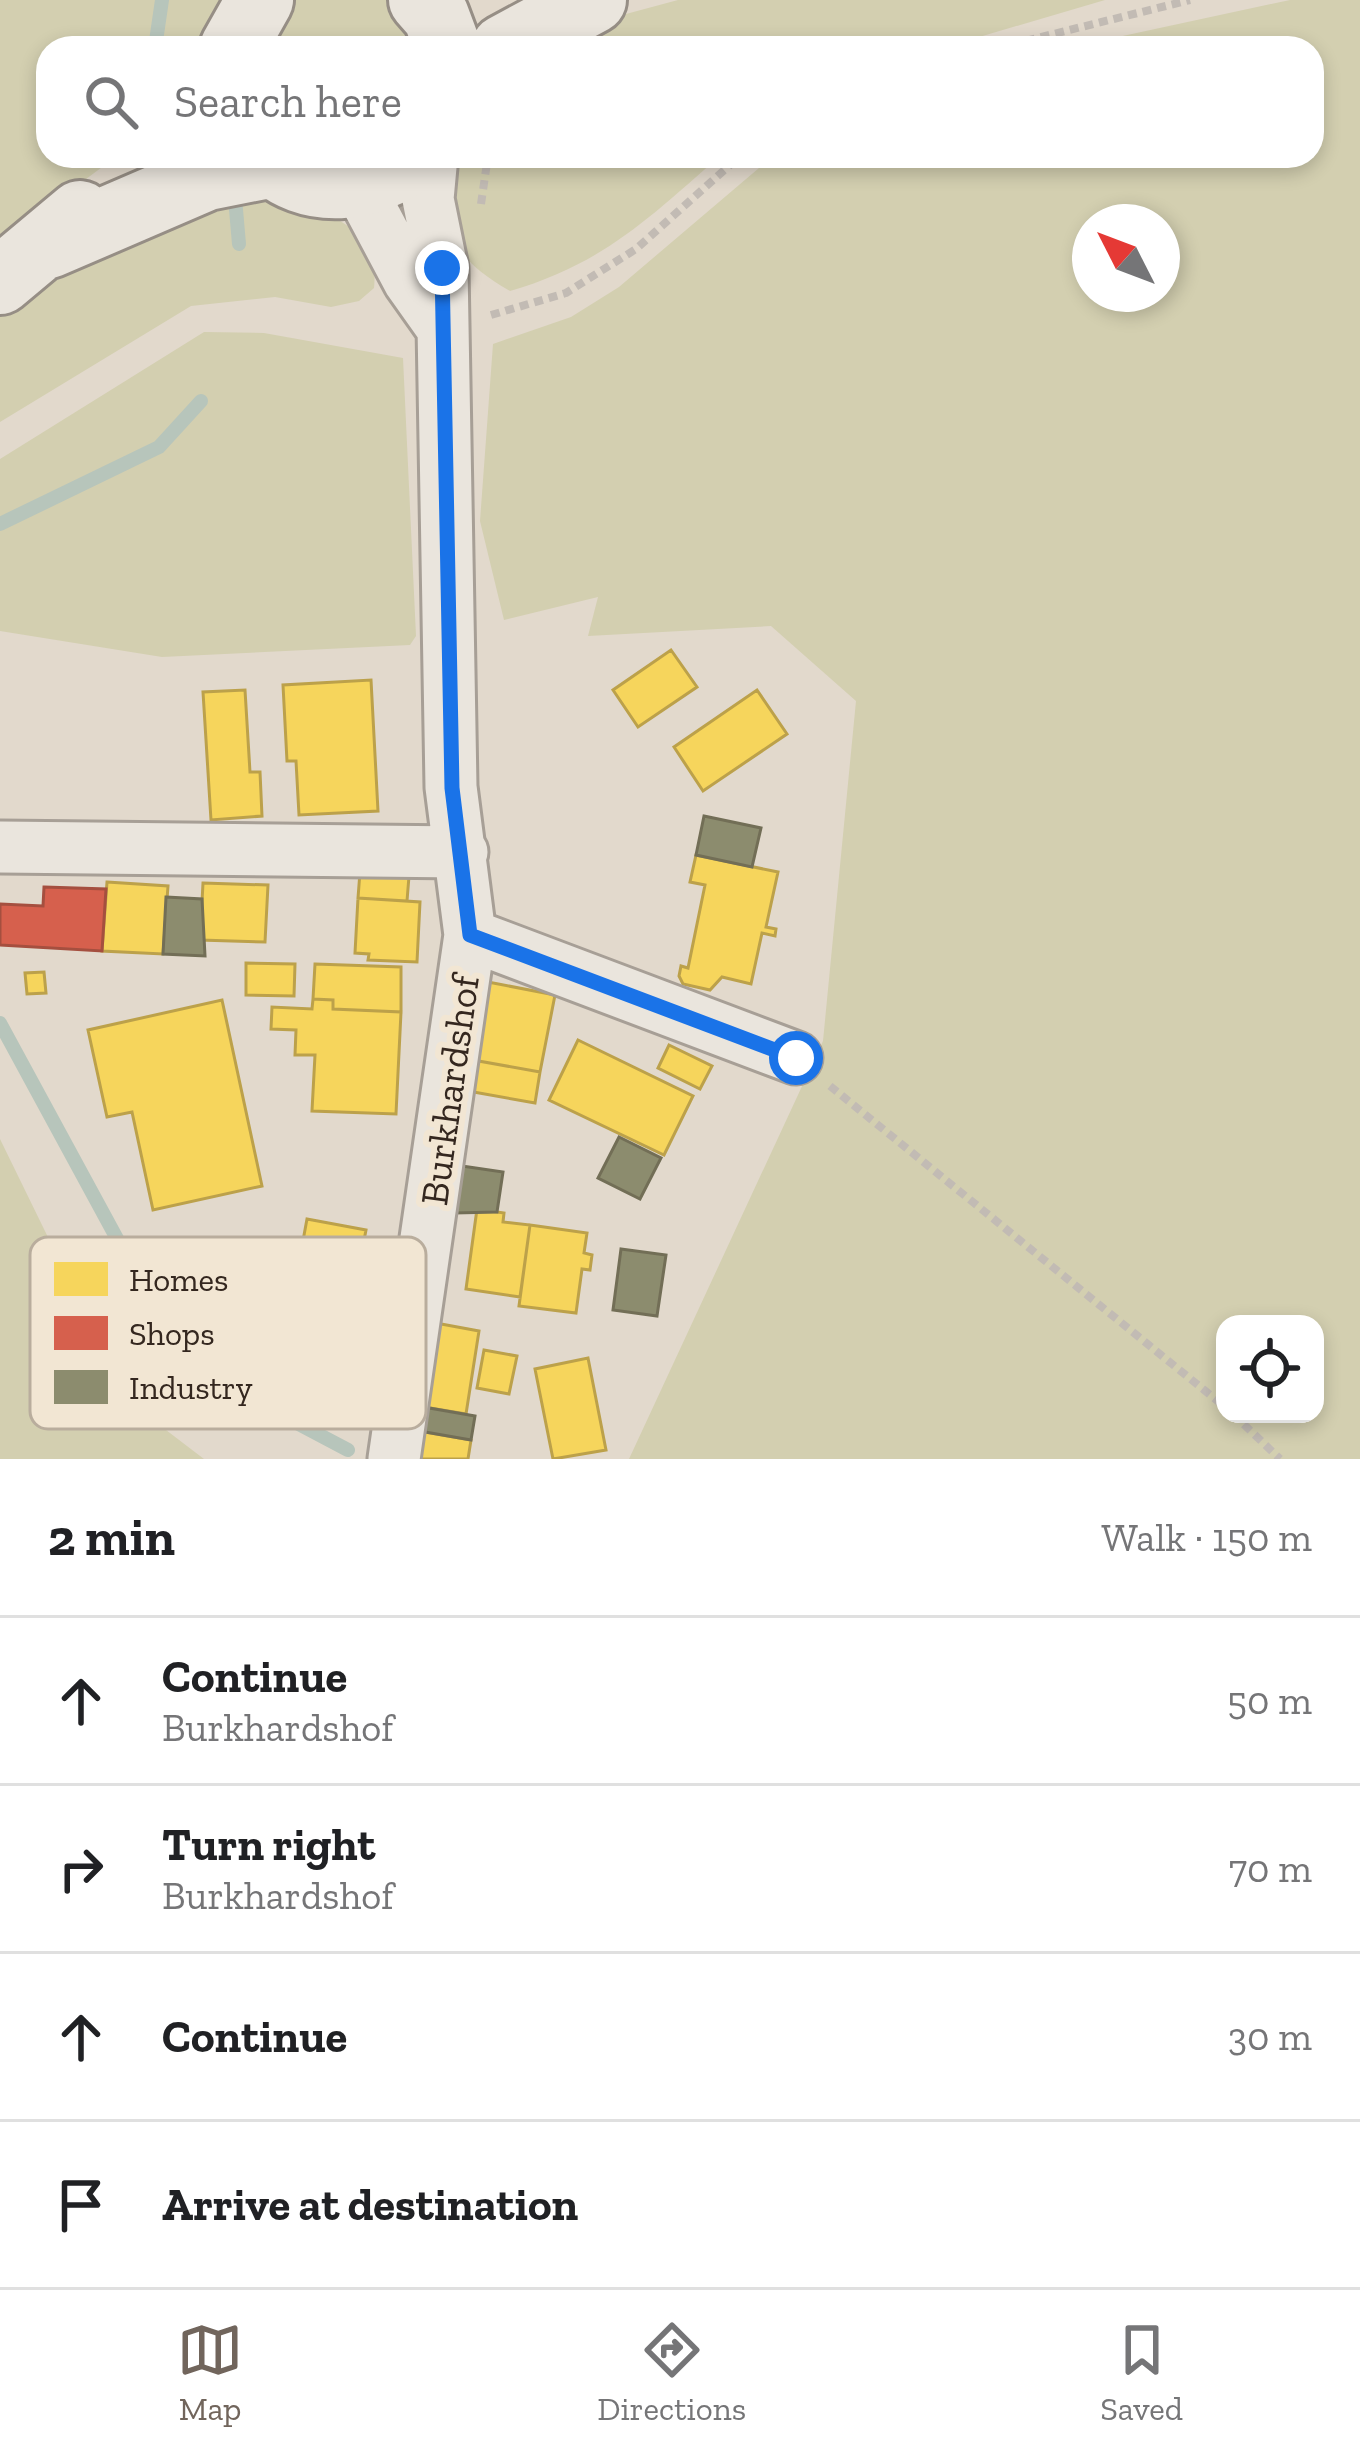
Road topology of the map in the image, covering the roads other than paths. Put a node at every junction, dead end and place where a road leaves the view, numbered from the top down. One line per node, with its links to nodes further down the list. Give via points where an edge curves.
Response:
1 (422, 0): 3 (main road)
2 (593, 0): 4 (main road)
3 (444, 36)
4 (526, 36)
5 (132, 168): 11 (main road)
6 (240, 168): 11 (main road)
7 (282, 168): 10 (main road, via 299,179)
8 (400, 168): 10 (main road)
9 (431, 168): 12 (street, Burkhardshof)
10 (358, 185): 12 (street)
11 (24, 263)
12 (443, 328): 14 (street, Burkhardshof, via 452,788)
13 (0, 847): 14 (street)
14 (463, 852): 15 (street, Burkhardshof)
15 (470, 935): 16 (street, Burkhardshof); 17 (street, Burkhardshof)
16 (796, 1058)
17 (426, 1238)
18 (398, 1429): 19 (street, Burkhardshof)
19 (394, 1459)

